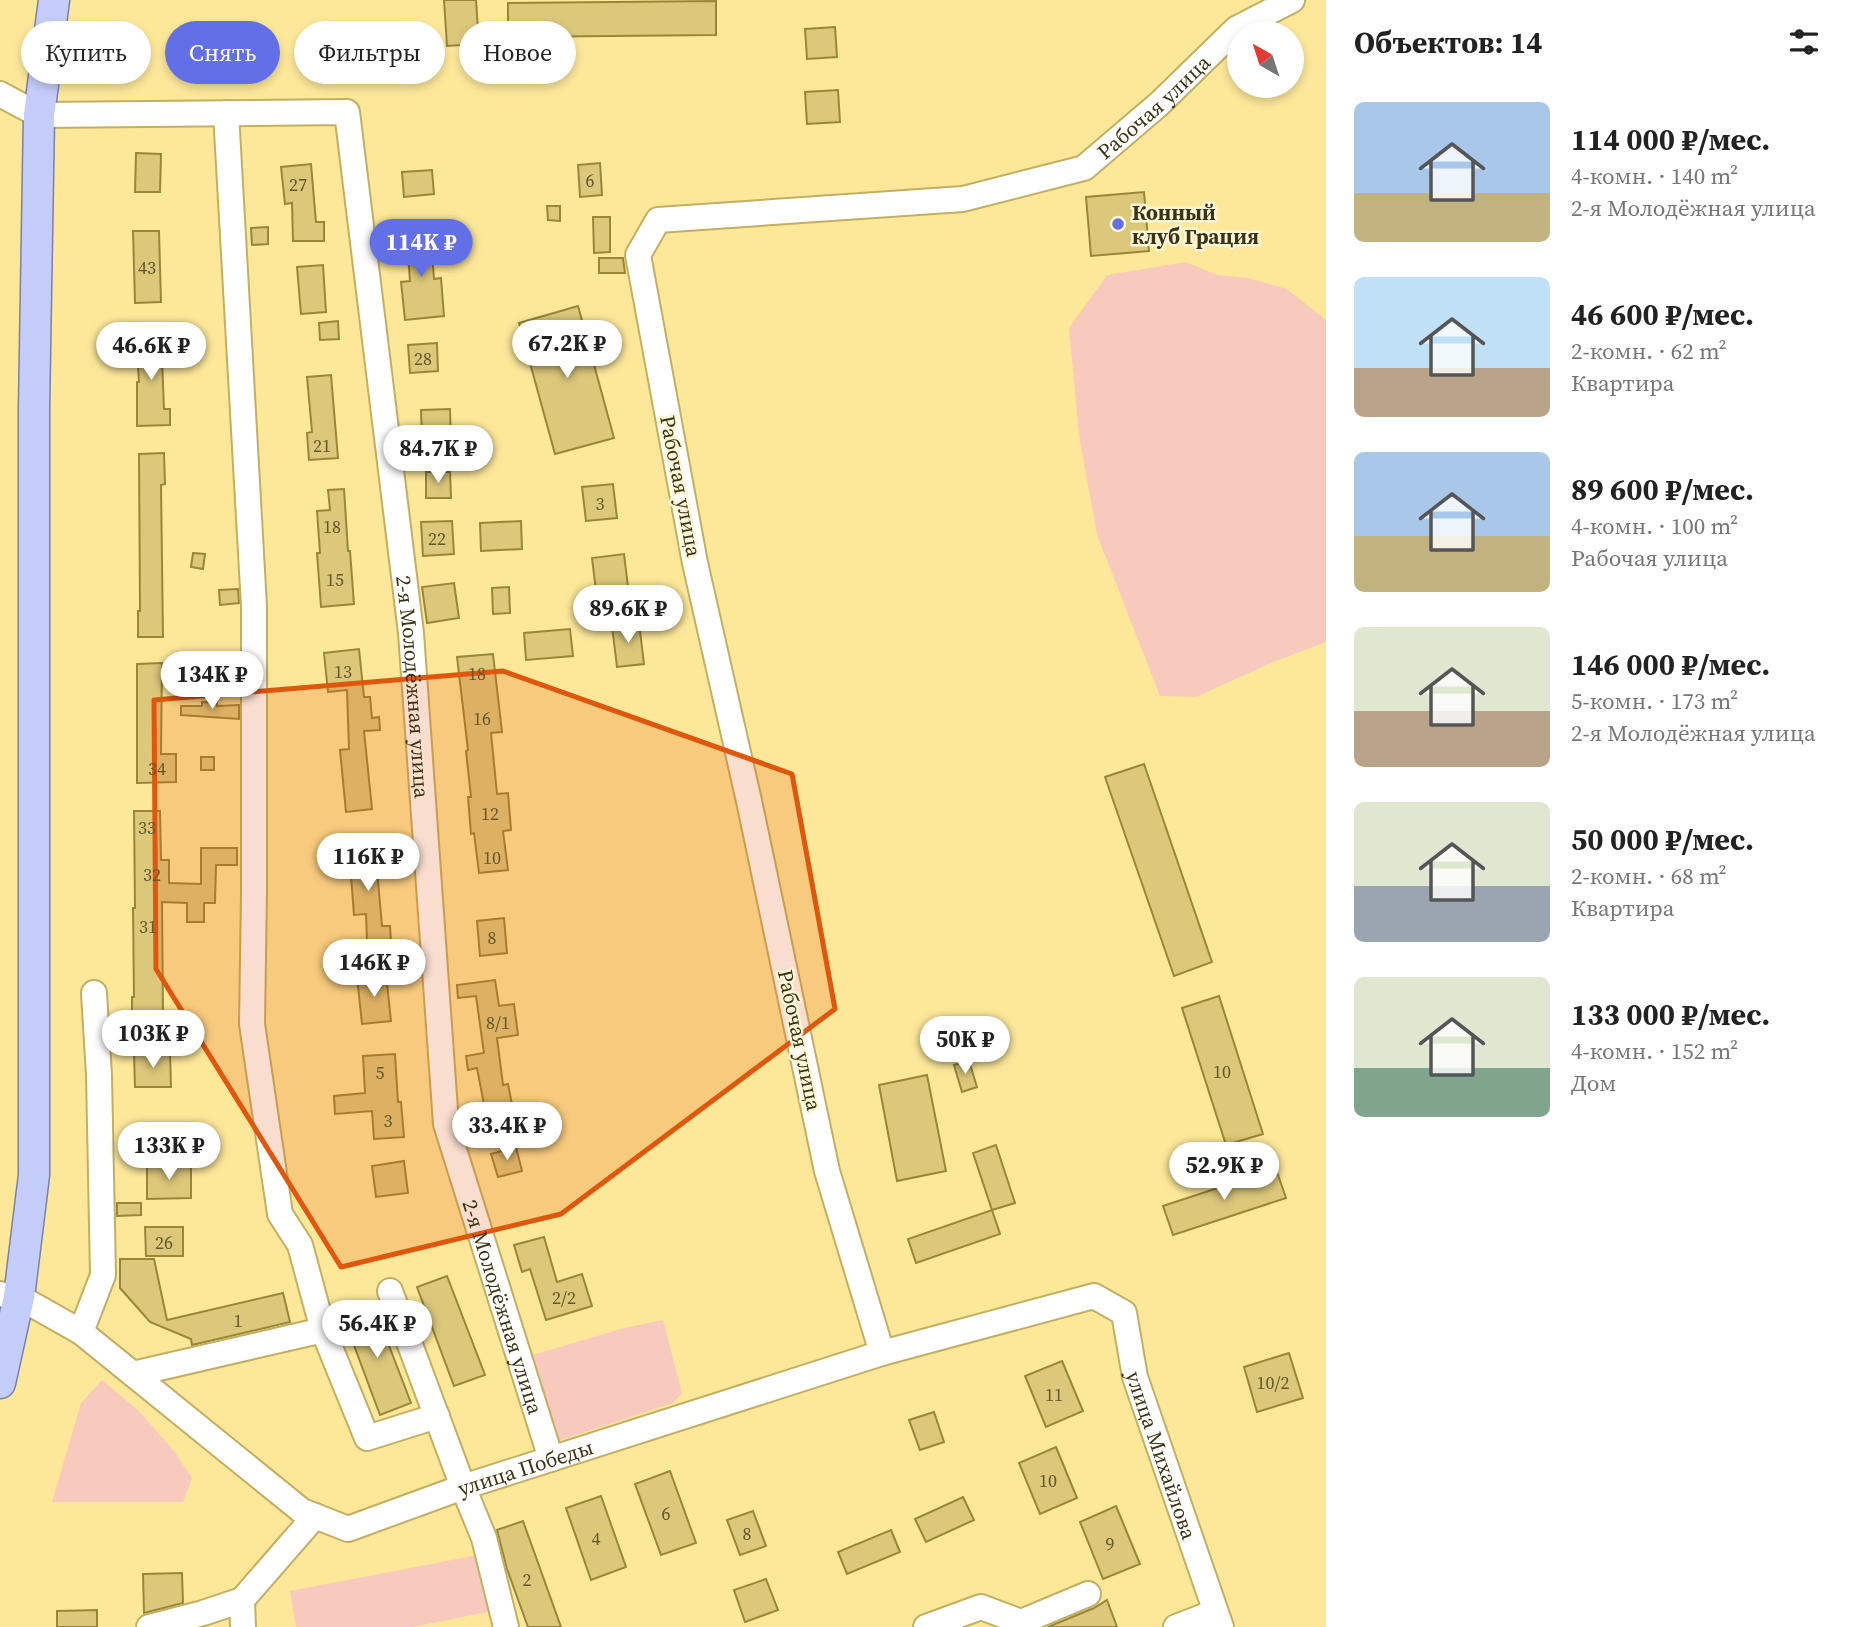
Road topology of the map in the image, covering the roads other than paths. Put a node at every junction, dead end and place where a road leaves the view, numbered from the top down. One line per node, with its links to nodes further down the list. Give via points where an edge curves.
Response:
1 (54, 0): 5 (main road)
2 (1292, 0): 12 (street, Рабочая улица, via 1236,29 1084,168 962,199 658,220 638,255 695,563 827,1171)
3 (0, 94): 5 (street)
4 (226, 113): 5 (street); 10 (street, via 254,606 251,1024 280,1214 300,1245); 16 (street, 2-я Молодёжная улица, via 347,112 411,633 446,1124)
5 (39, 115): 8 (main road, via 34,408 34,1175)
6 (94, 993): 11 (street, via 103,1275)
7 (390, 1291): 15 (street)
8 (10, 1295): 11 (street, улица Победы); 14 (main road)
9 (1094, 1296): 12 (street, улица Победы); 21 (street, улица Михайлова, via 1124,1313 1135,1377)
10 (323, 1330): 13 (street); 15 (street, via 367,1438)
11 (80, 1332): 13 (street, улица Победы)
12 (883, 1353): 16 (street, улица Победы)
13 (133, 1374): 18 (street, улица Победы, via 302,1511)
14 (0, 1383)
15 (437, 1416): 17 (street)
16 (551, 1459): 17 (street, улица Победы)
17 (463, 1487): 18 (street, улица Победы, via 348,1529); 24 (street, via 484,1538)
18 (315, 1516): 20 (street)
19 (1088, 1594): 25 (street, via 1021,1622 981,1607)
20 (242, 1600): 22 (street); 23 (street)
21 (1218, 1620): 26 (street)
22 (149, 1627)
23 (243, 1627)
24 (506, 1627)
25 (926, 1627)
26 (1176, 1627)

